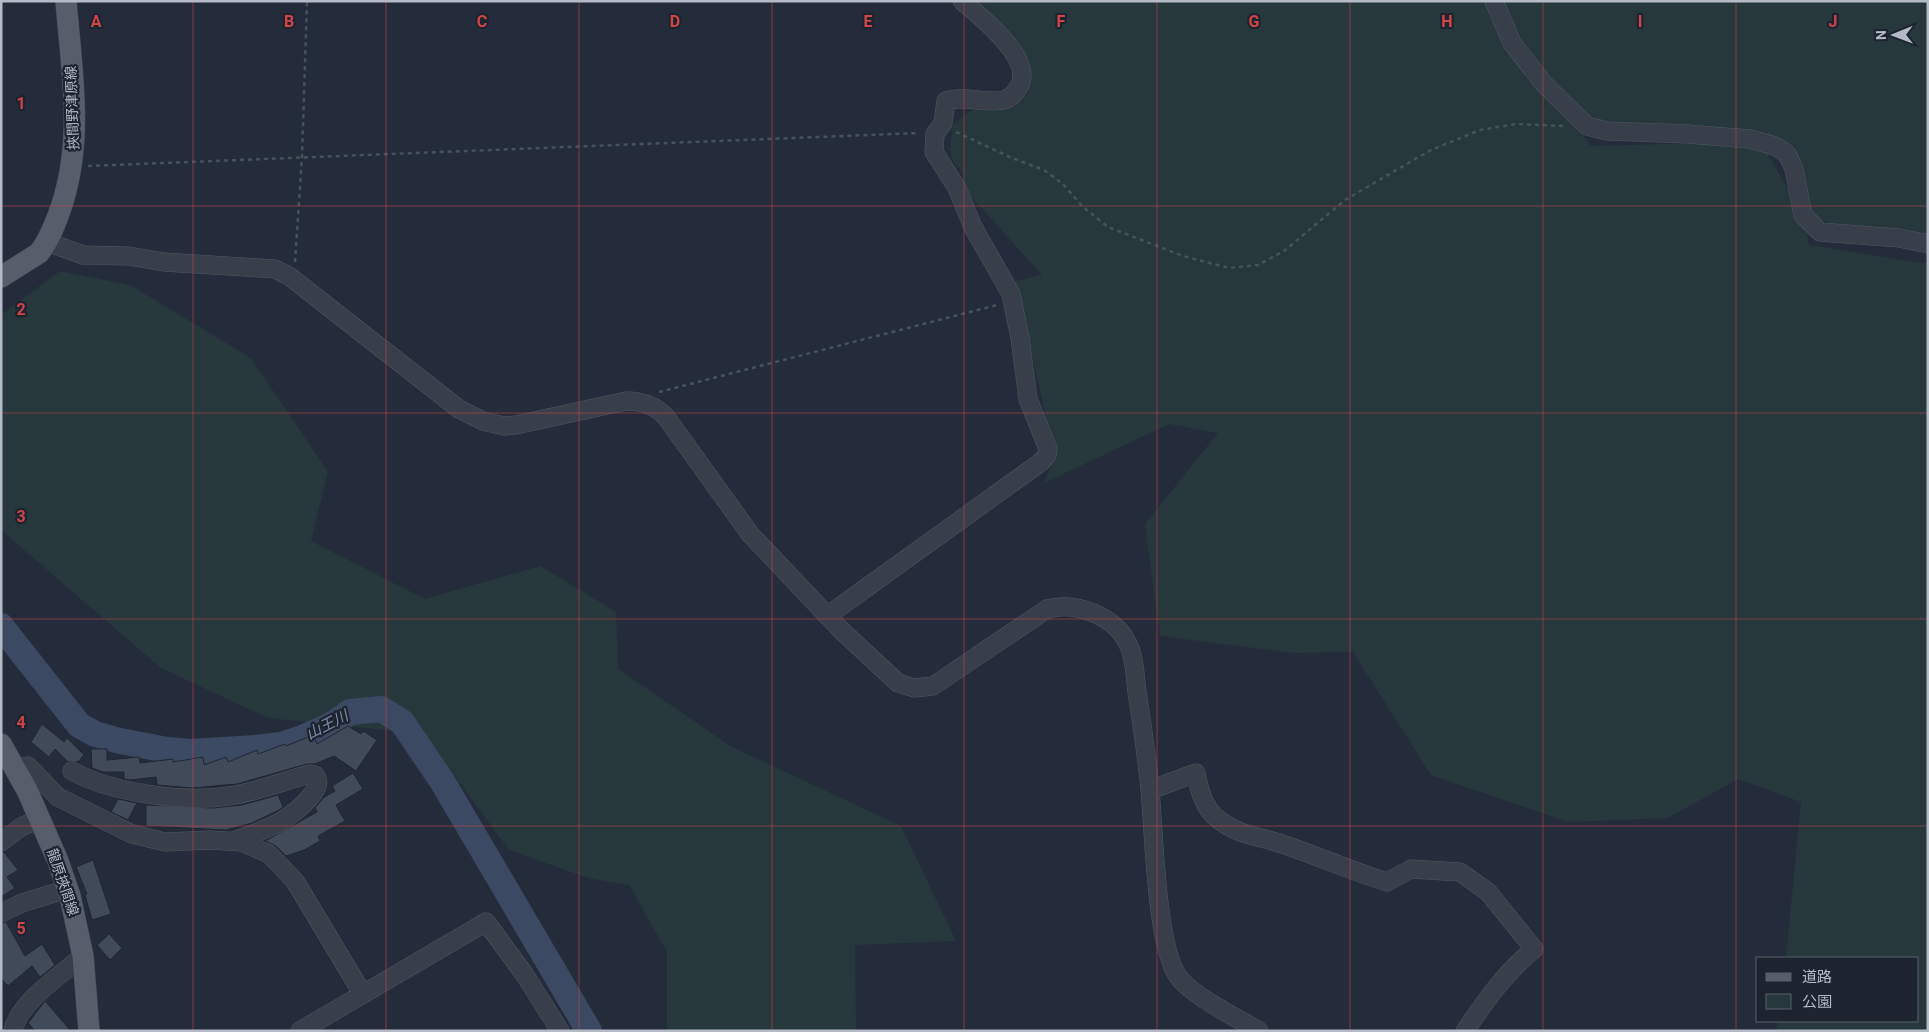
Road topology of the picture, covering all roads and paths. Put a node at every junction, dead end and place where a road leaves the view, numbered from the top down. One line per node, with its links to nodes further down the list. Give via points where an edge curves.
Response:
1 (66, 1): 8 (main road, 挾間野津原線, via 75,125)
2 (307, 1): 7 (path)
3 (962, 1): 6 (street, via 1006,44 1021,65 1022,80 1014,94 1004,100 946,101)
4 (1494, 1): 5 (street, via 1512,43 1544,84)
5 (1587, 126): 6 (path, via 1516,124 1480,130 1430,151 1345,200 1284,251 1258,265 1229,268 1183,256 1108,227 1044,170); 10 (street, via 1607,131 1750,139 1775,146 1787,154 1794,169 1803,215 1820,232 1899,238)
6 (939, 127): 7 (path); 13 (street, via 935,155 957,188 973,227 1008,286)
7 (302, 157): 8 (path); 12 (path)
8 (72, 166): 9 (main road, 挾間野津原線)
9 (47, 242): 11 (main road, 挾間野津原線, via 39,253); 12 (street, via 83,256 129,256 164,262 267,268)
10 (1928, 244)
11 (1, 277)
12 (294, 280): 14 (street, via 446,400 483,421 516,425 626,401)
13 (1013, 301): 14 (path, via 663,390 656,393); 15 (street, via 1028,399 1048,449 1047,455)
14 (650, 405): 15 (street, via 666,417 750,534)
15 (827, 616): 19 (street, via 892,678 905,686 921,689 938,683 1047,609 1068,607 1102,617 1118,628 1131,651)
16 (1, 744): 17 (main road, 龍原挾間線)
17 (16, 768): 20 (main road, 龍原挾間線); 21 (street, via 28,766 58,798 132,834 165,842)
18 (72, 771): 21 (street, via 121,788 209,798 315,775 316,790 294,815 275,826)
19 (1150, 790): 31 (street, via 1164,944 1179,979); 32 (street, via 1196,773 1200,795 1217,819 1241,834 1281,844 1387,882 1411,869 1460,872 1488,892 1534,949 1499,982)
20 (39, 820): 22 (street, via 21,827); 23 (main road, 龍原挾間線)
21 (234, 841): 26 (street, via 262,849 289,873)
22 (1, 842)
23 (67, 889): 24 (street); 25 (main road, 龍原挾間線)
24 (1, 913)
25 (82, 956): 27 (main road, 龍原挾間線); 28 (street, via 28,1004)
26 (362, 994): 29 (street); 30 (street, via 486,922)
27 (91, 1029)
28 (13, 1031)
29 (300, 1031)
30 (560, 1031)
31 (1259, 1031)
32 (1465, 1031)

